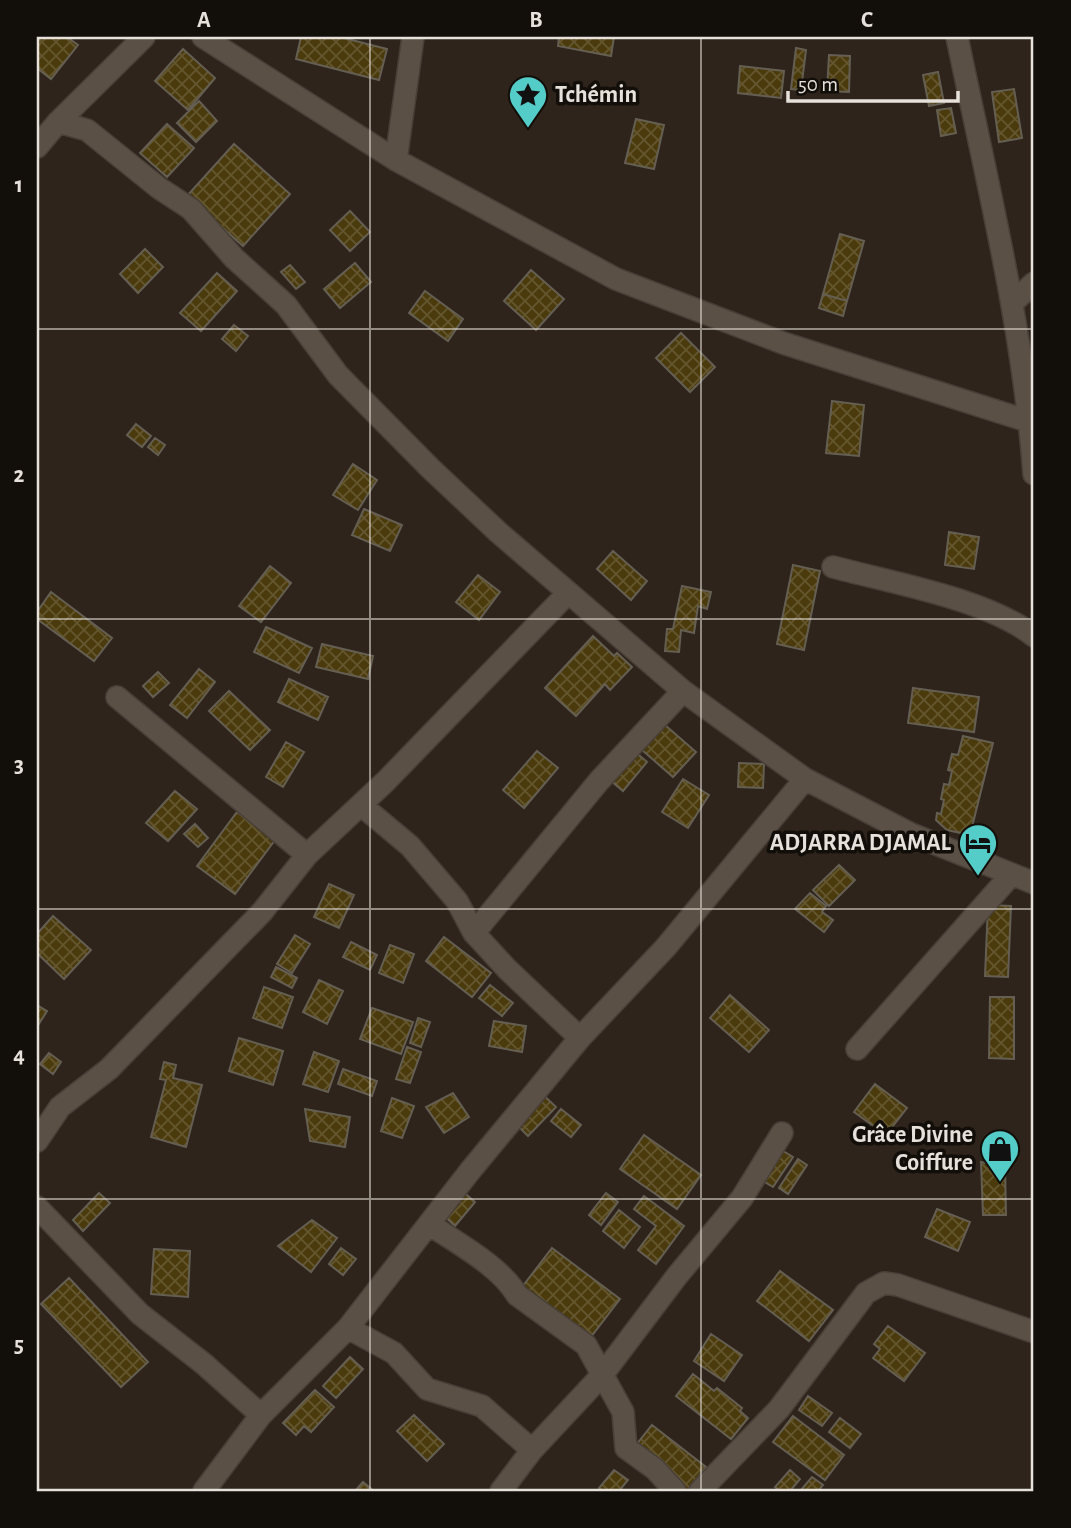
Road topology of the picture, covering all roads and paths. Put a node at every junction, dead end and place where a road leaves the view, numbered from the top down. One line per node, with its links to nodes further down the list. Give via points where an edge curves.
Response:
1 (144, 37): 5 (street)
2 (203, 37): 7 (street)
3 (413, 37): 7 (street)
4 (957, 37): 9 (street)
5 (58, 122): 6 (street); 13 (street, via 87,130 191,209 234,258 286,306 338,375 430,468)
6 (37, 147)
7 (396, 160): 10 (street, via 616,279 783,343)
8 (1034, 284): 9 (street)
9 (1012, 303): 10 (street)
10 (1032, 423): 11 (street)
11 (1034, 474)
12 (834, 567): 14 (street, via 967,603)
13 (568, 593): 15 (street); 18 (street)
14 (1034, 636)
15 (682, 691): 17 (street); 22 (street, via 599,781)
16 (117, 697): 19 (street)
17 (805, 779): 20 (street, via 911,834); 23 (street, via 666,947)
18 (361, 804): 19 (street); 22 (street, via 411,846 457,901)
19 (307, 855): 26 (street, via 262,912 108,1069 60,1107)
20 (1011, 875): 21 (street); 24 (street)
21 (1034, 883)
22 (474, 933): 23 (street)
23 (580, 1038): 28 (street)
24 (857, 1049)
25 (782, 1133): 31 (street, via 742,1198)
26 (37, 1142)
27 (37, 1208): 32 (street, via 140,1314)
28 (429, 1224): 29 (street); 31 (street, via 586,1345)
29 (348, 1328): 32 (street); 33 (street, via 394,1353 427,1389 482,1406)
30 (1034, 1332): 37 (street, via 884,1283 866,1293 779,1409)
31 (603, 1374): 33 (street); 36 (street, via 623,1412 626,1448)
32 (261, 1415): 34 (street)
33 (532, 1450): 35 (street)
34 (204, 1491)
35 (501, 1491)
36 (675, 1491)
37 (700, 1491)

